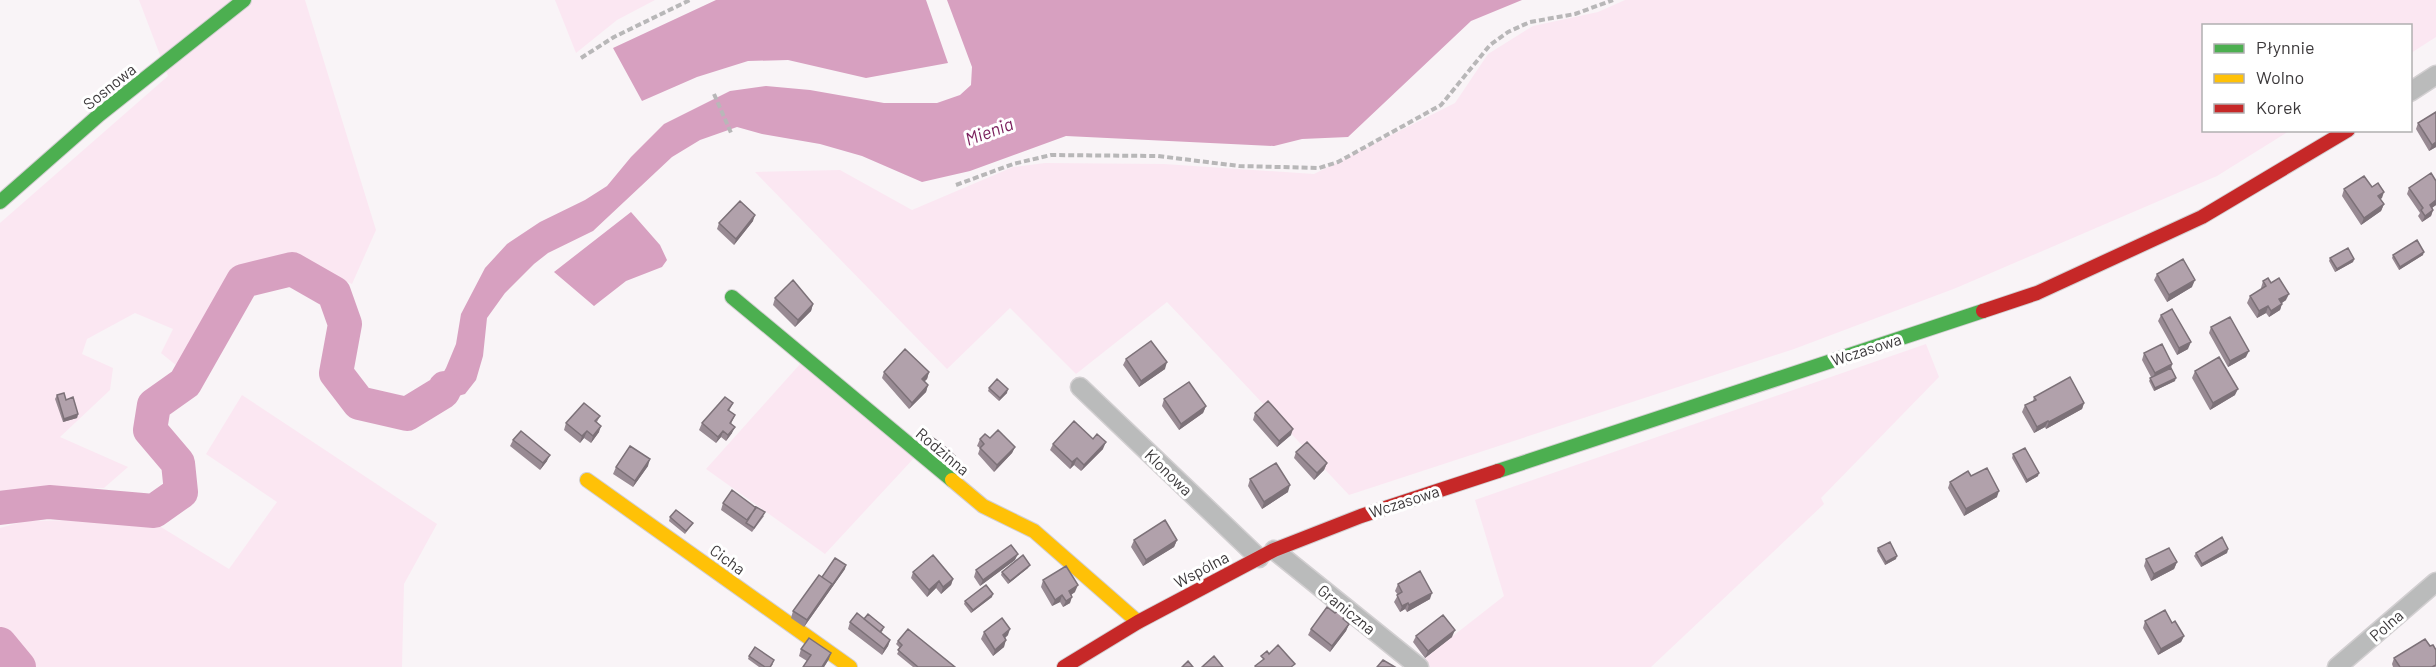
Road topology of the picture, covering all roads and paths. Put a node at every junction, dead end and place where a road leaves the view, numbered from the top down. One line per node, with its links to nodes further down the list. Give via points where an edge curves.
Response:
1 (243, 0): 11 (street, Sosnowa, via 99,115)
2 (690, 0): 4 (path, via 614,37)
3 (1613, 0): 10 (path, via 1575,14 1530,22 1508,32 1490,45 1440,105 1338,162 1319,168 1239,166 1158,156 1051,155 1013,164)
4 (581, 58)
5 (2436, 75): 6 (street)
6 (2412, 91)
7 (714, 94): 9 (path)
8 (2345, 132): 15 (street, Wczasowa, via 2202,217 2037,293)
9 (732, 135)
10 (956, 186)
11 (0, 202)
12 (732, 297): 18 (street, Rodzinna, via 983,506 1034,531)
13 (1080, 387): 16 (street, Klonowa)
14 (586, 480): 19 (street, Cicha)
15 (1361, 516): 16 (street, Wspólna)
16 (1266, 554): 18 (street, Wspólna); 21 (street, Graniczna)
17 (2436, 582): 22 (street, Polna)
18 (1138, 622): 20 (street, Wspólna)
19 (850, 667)
20 (1064, 667)
21 (1419, 667)
22 (2337, 667)

